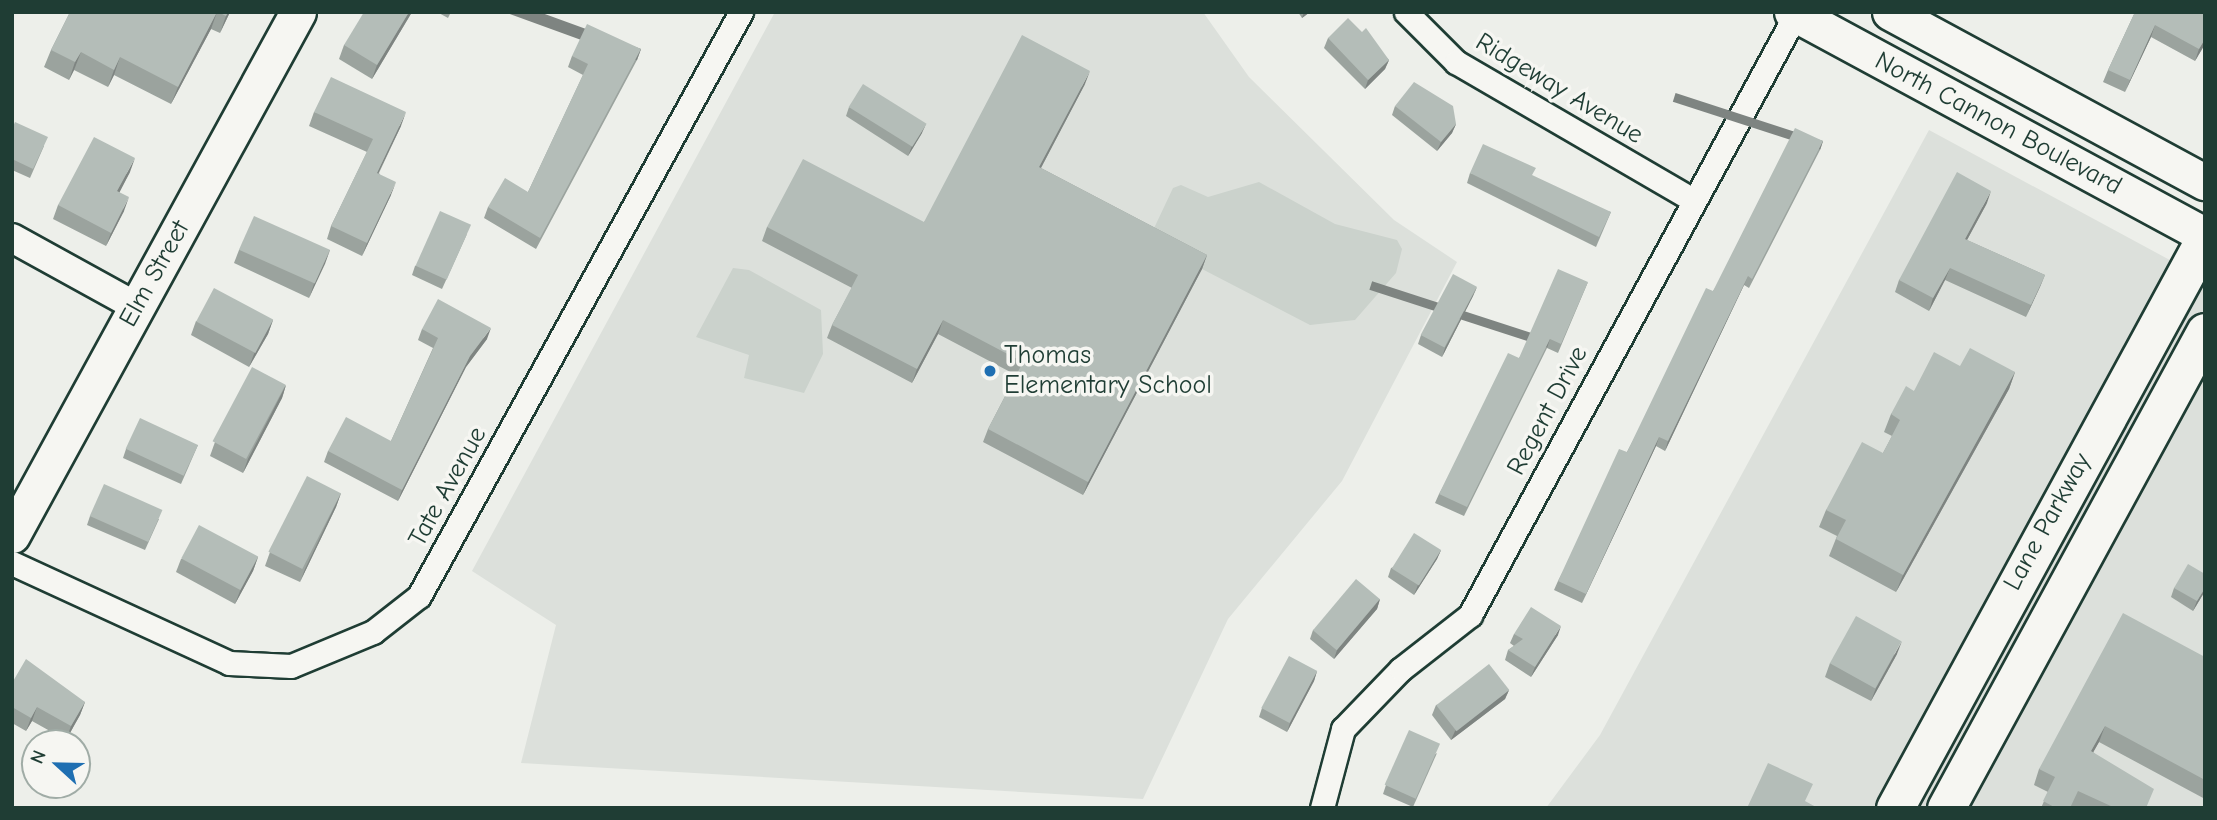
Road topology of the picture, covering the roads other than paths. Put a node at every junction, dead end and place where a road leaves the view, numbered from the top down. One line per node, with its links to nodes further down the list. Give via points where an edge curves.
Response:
1 (298, 12): 10 (main road, Elm Street)
2 (741, 12): 13 (street, Tate Avenue, via 419,596 373,632 291,667 229,663)
3 (1406, 12): 7 (street, Ridgeway Avenue, via 1478,76)
4 (1890, 12): 6 (main road, North Cannon Boulevard)
5 (1795, 13): 7 (street, Regent Drive); 8 (main road, North Cannon Boulevard)
6 (2205, 182)
7 (1693, 200): 14 (street, Regent Drive, via 1470,615 1401,668 1343,729)
8 (2205, 236): 15 (highway, Lane Parkway)
9 (12, 238): 10 (street)
10 (137, 307): 12 (main road, Elm Street)
11 (2205, 332): 16 (highway, Lane Parkway)
12 (12, 535)
13 (12, 563)
14 (1322, 808)
15 (1895, 808)
16 (1946, 808)

